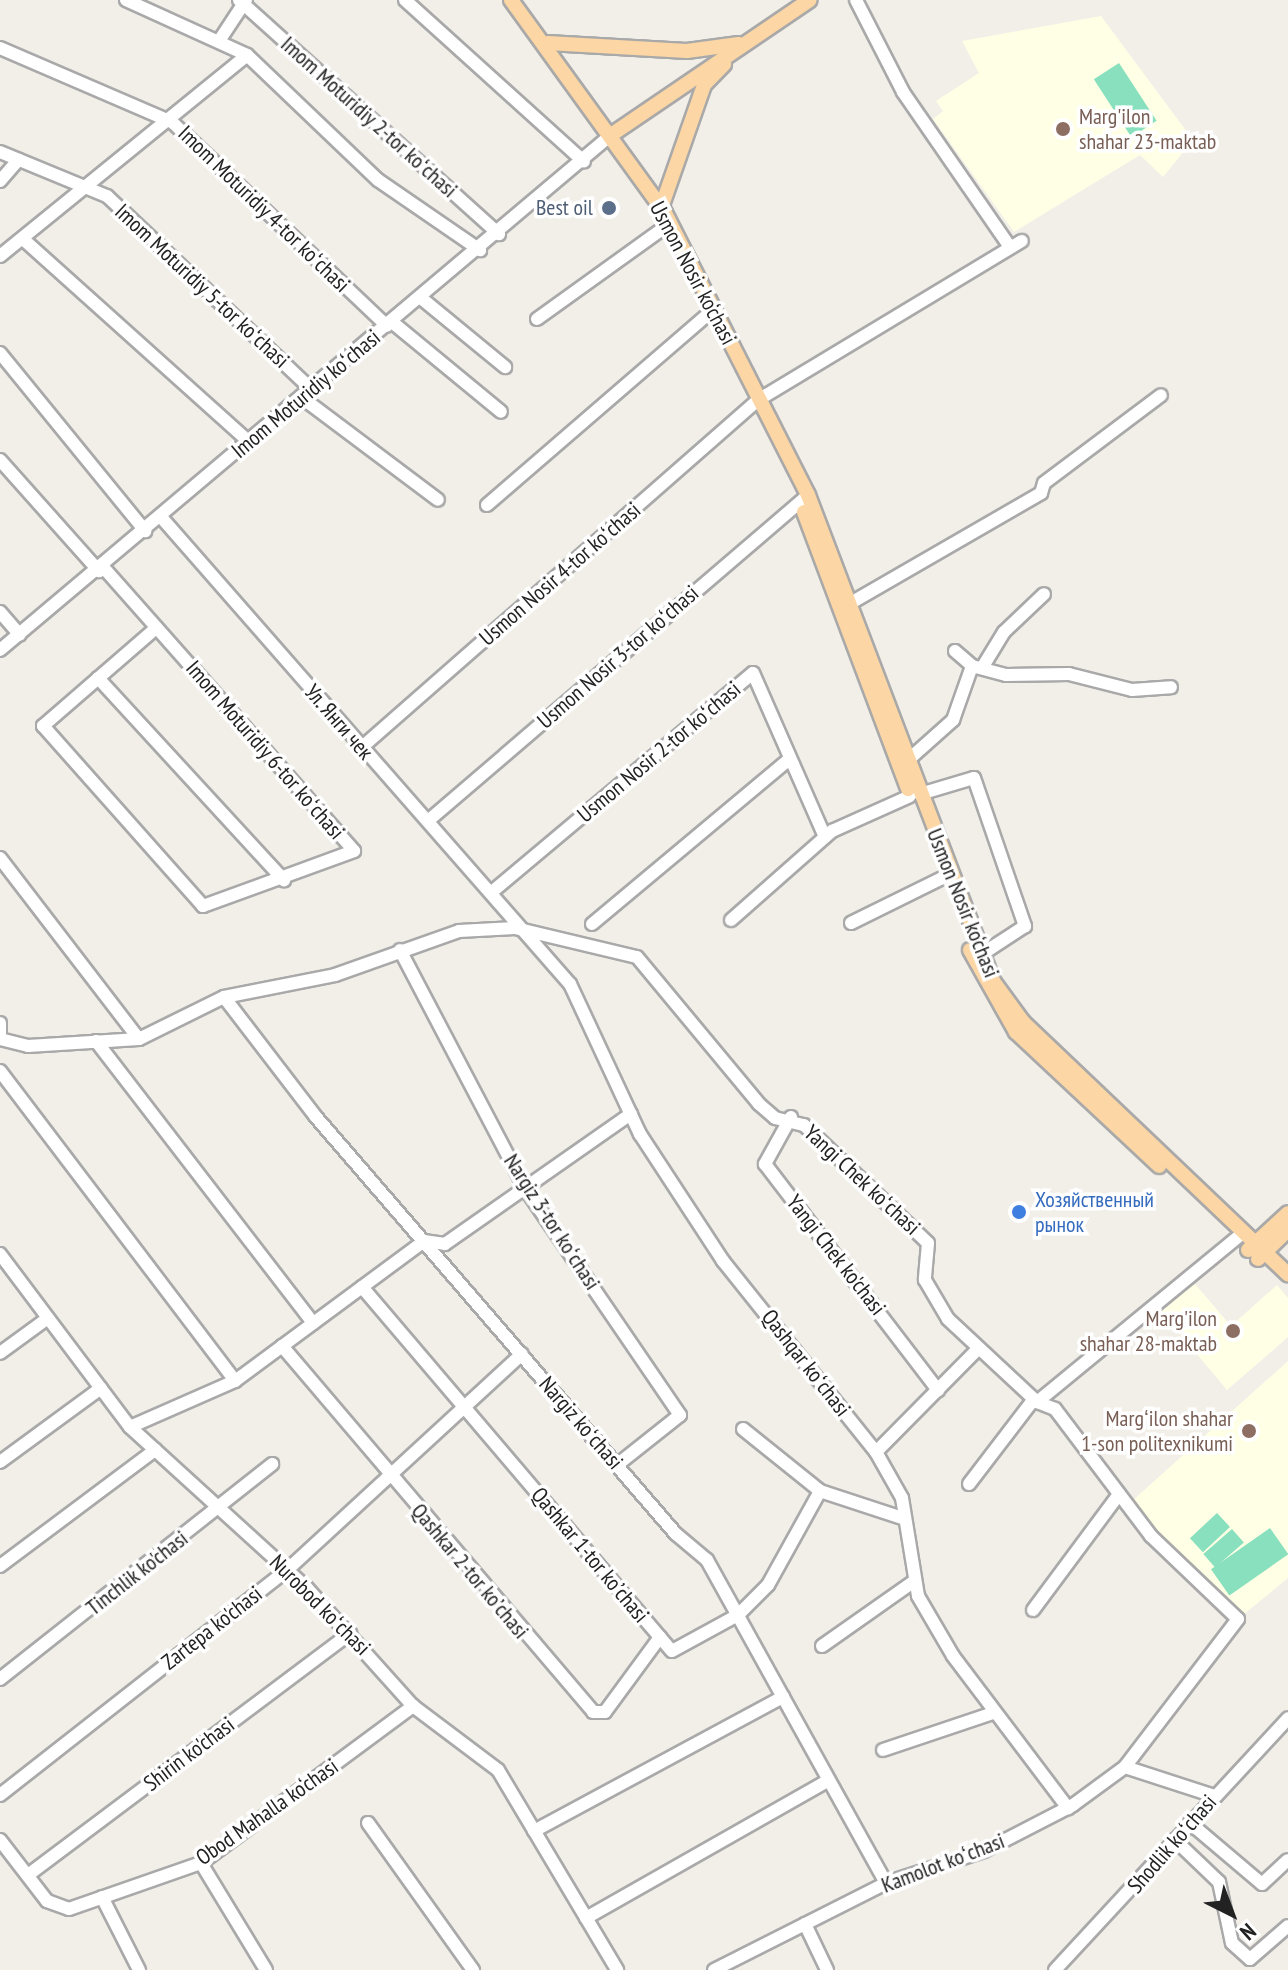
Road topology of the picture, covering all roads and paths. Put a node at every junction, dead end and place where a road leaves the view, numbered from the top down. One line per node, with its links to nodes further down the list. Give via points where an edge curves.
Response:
1 (126, 0): 7 (street)
2 (405, 0): 16 (street)
3 (511, 0): 8 (main road, Usmon Nosir ko‘chasi)
4 (810, 0): 9 (main road)
5 (856, 0): 33 (street, Usmon Nosir 4-tor koʻchasi, via 903,92 1016,244)
6 (243, 1): 7 (street); 21 (street, Imom Moturidiy 2-tor koʻchasi)
7 (219, 41): 11 (street)
8 (548, 43): 9 (main road, via 687,51); 13 (main road, Usmon Nosir ko‘chasi)
9 (744, 43): 13 (main road); 19 (main road, via 704,85)
10 (0, 48): 12 (street, Imom Moturidiy 4-tor koʻchasi)
11 (247, 55): 12 (street); 23 (street, via 378,180)
12 (172, 122): 18 (street); 28 (street, Imom Moturidiy 4-tor koʻchasi)
13 (611, 135): 16 (street, Imom Moturidiy koʻchasi); 19 (main road, Usmon Nosir ko‘chasi)
14 (0, 152): 15 (street, Imom Moturidiy 5-tor koʻchasi)
15 (18, 160): 17 (street); 18 (street, Imom Moturidiy 5-tor koʻchasi)
16 (584, 162): 21 (street, Imom Moturidiy koʻchasi)
17 (0, 181)
18 (91, 189): 22 (street); 31 (street, Imom Moturidiy 5-tor koʻchasi)
19 (661, 208): 20 (main road, Usmon Nosir ko‘chasi)
20 (669, 224): 26 (main road, Usmon Nosir ko‘chasi); 27 (street)
21 (499, 234): 23 (street, Imom Moturidiy koʻchasi)
22 (23, 239): 24 (street); 35 (street)
23 (480, 250): 25 (street, Imom Moturidiy koʻchasi)
24 (0, 256)
25 (421, 298): 28 (street, Imom Moturidiy koʻchasi); 30 (street)
26 (713, 310): 33 (main road, Usmon Nosir ko‘chasi); 39 (street)
27 (537, 319)
28 (389, 324): 31 (street, Imom Moturidiy koʻchasi); 34 (street, Imom Moturidiy 4-tor koʻchasi)
29 (0, 353): 41 (street)
30 (505, 367)
31 (306, 393): 35 (street, Imom Moturidiy koʻchasi); 38 (street, Imom Moturidiy 5-tor koʻchasi)
32 (1161, 395): 44 (street, via 1044,483 1041,493)
33 (758, 400): 37 (main road, Usmon Nosir ko‘chasi); 53 (street, Usmon Nosir 4-tor koʻchasi)
34 (501, 412)
35 (249, 442): 40 (street, Imom Moturidiy koʻchasi)
36 (0, 460): 42 (street, Imom Moturidiy 6-tor koʻchasi)
37 (804, 498): 44 (main road, Usmon Nosir ko‘chasi); 56 (main road, Usmon Nosir ko‘chasi); 57 (street, Usmon Nosir 3-tor koʻchasi)
38 (438, 500)
39 (487, 505)
40 (161, 517): 41 (street, Imom Moturidiy koʻchasi); 53 (street, Ул. Янги чек)
41 (145, 531): 42 (street, Imom Moturidiy koʻchasi)
42 (101, 569): 46 (street, Imom Moturidiy 6-tor koʻchasi); 47 (street, Imom Moturidiy koʻchasi)
43 (1044, 594): 50 (street)
44 (849, 604): 55 (main road, Usmon Nosir ko‘chasi)
45 (0, 612): 47 (street)
46 (156, 628): 51 (street, Imom Moturidiy 6-tor koʻchasi); 62 (street, Imom Moturidiy 6-tor koʻchasi, via 354,851)
47 (20, 635): 48 (street, Imom Moturidiy koʻchasi)
48 (0, 650)
49 (955, 651): 50 (street)
50 (977, 667): 52 (street, via 1069,674 1132,690); 55 (street, via 953,720)
51 (98, 678): 62 (street); 62 (street, Imom Moturidiy 6-tor koʻchasi, via 43,726 203,906)
52 (1171, 687)
53 (361, 748): 57 (street, Ул. Янги чек)
54 (788, 760): 59 (street, Usmon Nosir 2-tor koʻchasi); 63 (street, Usmon Nosir 2-tor koʻchasi, via 753,673); 66 (street)
55 (907, 761): 56 (main road, Usmon Nosir ko‘chasi)
56 (915, 795): 58 (main road, Usmon Nosir ko‘chasi); 59 (street); 69 (street, via 974,778 1025,926)
57 (429, 820): 63 (street, Ул. Янги чек)
58 (930, 833): 61 (main road, Usmon Nosir ko‘chasi); 69 (main road, Usmon Nosir ko‘chasi)
59 (825, 837): 64 (street)
60 (0, 858): 73 (street)
61 (942, 878): 65 (street); 82 (main road, Usmon Nosir ko‘chasi, via 981,980 1011,1025)
62 (284, 880)
63 (493, 891): 67 (street, Ул. Янги чек)
64 (731, 920)
65 (851, 923)
66 (592, 924)
67 (515, 928): 68 (street, Yangi Chek koʻchasi, via 459,931); 76 (street, Qashqar koʻchasi, via 570,984); 77 (street, Yangi Chek koʻchasi, via 637,957 759,1104 775,1118)
68 (400, 950): 70 (street, Yangi Chek koʻchasi, via 335,975); 78 (street, Nargiz 3-tor koʻchasi)
69 (982, 954): 82 (main road, Usmon Nosir ko‘chasi, via 1023,1022)
70 (224, 997): 73 (street, Yangi Chek koʻchasi); 81 (street, Nargiz koʻchasi)
71 (0, 1023): 72 (street)
72 (0, 1038): 74 (street, via 28,1046)
73 (139, 1039): 74 (street)
74 (96, 1041): 87 (street)
75 (0, 1071): 92 (street)
76 (631, 1114): 78 (street); 100 (street, Qashqar koʻchasi, via 723,1261)
77 (791, 1117): 89 (street, Yangi Chek koʻchasi, via 928,1243 925,1280); 94 (street, Yangi Chek ko'chasi, via 765,1164)
78 (525, 1188): 81 (street, via 445,1244); 103 (street, Nargiz 3-tor koʻchasi, via 680,1415)
79 (1288, 1213): 82 (main road)
80 (1288, 1230): 82 (main road)
81 (424, 1241): 85 (street); 91 (street, Nargiz koʻchasi)
82 (1251, 1247): 84 (main road, Usmon Nosir ko‘chasi); 95 (street)
83 (0, 1254): 86 (street, Nurobod koʻchasi)
84 (1288, 1275)
85 (362, 1287): 87 (street); 96 (street, Qashkar 1-tor koʼchasi)
86 (48, 1318): 90 (street); 93 (street, Nurobod koʻchasi)
87 (313, 1323): 88 (street)
88 (282, 1346): 92 (street); 104 (street, Qashkar 2-tor koʼchasi)
89 (976, 1351): 94 (street); 95 (street, Yangi Chek koʻchasi)
90 (0, 1353)
91 (522, 1354): 96 (street, Zartepa ko'chasi); 103 (street, Nargiz koʻchasi)
92 (235, 1381): 97 (street)
93 (101, 1388): 97 (street, Nurobod koʻchasi); 101 (street)
94 (938, 1390): 100 (street)
95 (1035, 1401): 105 (street); 107 (street, Yangi Chek koʻchasi, via 1055,1409)
96 (463, 1406): 104 (street, Zartepa ko'chasi); 116 (street, Qashkar 1-tor koʼchasi)
97 (130, 1427): 99 (street, Nurobod koʻchasi)
98 (743, 1429): 106 (street)
99 (155, 1450): 108 (street, Nurobod koʻchasi); 110 (street)
100 (876, 1452): 109 (street, Qashqar koʻchasi)
101 (0, 1462)
102 (272, 1464): 108 (street, Tinchlik ko'chasi)
103 (617, 1465): 114 (street, Nargiz koʻchasi, via 707,1560)
104 (388, 1473): 111 (street, Zartepa ko'chasi); 116 (street, Qashkar 2-tor koʼchasi, via 593,1712 605,1712)
105 (969, 1484)
106 (820, 1491): 109 (street); 114 (street, Qashkar 1-tor koʼchasi, via 768,1585)
107 (1119, 1494): 113 (street); 124 (street, Yangi Chek koʻchasi, via 1240,1624 1164,1709)
108 (219, 1508): 111 (street, Nurobod koʻchasi); 118 (street, Tinchlik ko'chasi)
109 (905, 1519): 112 (street, Qashqar koʻchasi, via 918,1570)
110 (0, 1566)
111 (287, 1570): 115 (street, Nurobod koʻchasi); 126 (street, Zartepa ko'chasi)
112 (913, 1582): 117 (street); 121 (street, Qashqar koʻchasi)
113 (1033, 1610)
114 (738, 1615): 116 (street, Qashkar 1-tor koʼchasi, via 672,1651); 119 (street, Nargiz koʻchasi)
115 (350, 1633): 120 (street, Nurobod koʻchasi); 136 (street, Shirin ko'chasi)
116 (660, 1637)
117 (822, 1646)
118 (0, 1679)
119 (783, 1697): 125 (street, Nargiz koʻchasi); 131 (street)
120 (413, 1706): 131 (street, Nurobod koʻchasi, via 498,1770); 135 (street, Obod Mahalla ko‘chasi)
121 (993, 1713): 123 (street); 128 (street, Qashqar koʻchasi)
122 (1288, 1718): 127 (street, Shodlik koʻchasi)
123 (883, 1750)
124 (1125, 1767): 127 (street); 128 (street, Kamolot koʻchasi)
125 (829, 1780): 137 (street, Nargiz koʻchasi); 139 (street)
126 (0, 1795)
127 (1214, 1796): 130 (street, Shodlik koʻchasi)
128 (1068, 1808): 137 (street, Kamolot koʻchasi, via 984,1851)
129 (368, 1823): 145 (street)
130 (1190, 1823): 133 (street, Shodlik koʻchasi); 134 (street, via 1262,1884)
131 (534, 1831): 139 (street, Nurobod koʻchasi)
132 (0, 1840): 136 (street, Obod Mahalla ko‘chasi)
133 (1175, 1840): 141 (street, via 1219,1882 1232,1943 1250,1959); 149 (street, Shodlik koʻchasi)
134 (1288, 1860)
135 (201, 1863): 138 (street, Obod Mahalla ko‘chasi); 144 (street)
136 (28, 1875): 138 (street, Obod Mahalla ko‘chasi, via 54,1907)
137 (886, 1883): 140 (street, Kamolot koʻchasi)
138 (102, 1897): 143 (street)
139 (586, 1918): 146 (street, Nurobod koʻchasi)
140 (805, 1924): 142 (street, Kamolot koʻchasi); 148 (street)
141 (1288, 1926)
142 (734, 1966): 147 (street, Kamolot koʻchasi)
143 (139, 1970)
144 (266, 1970)
145 (473, 1970)
146 (617, 1970)
147 (714, 1970)
148 (827, 1970)
149 (1055, 1970)

